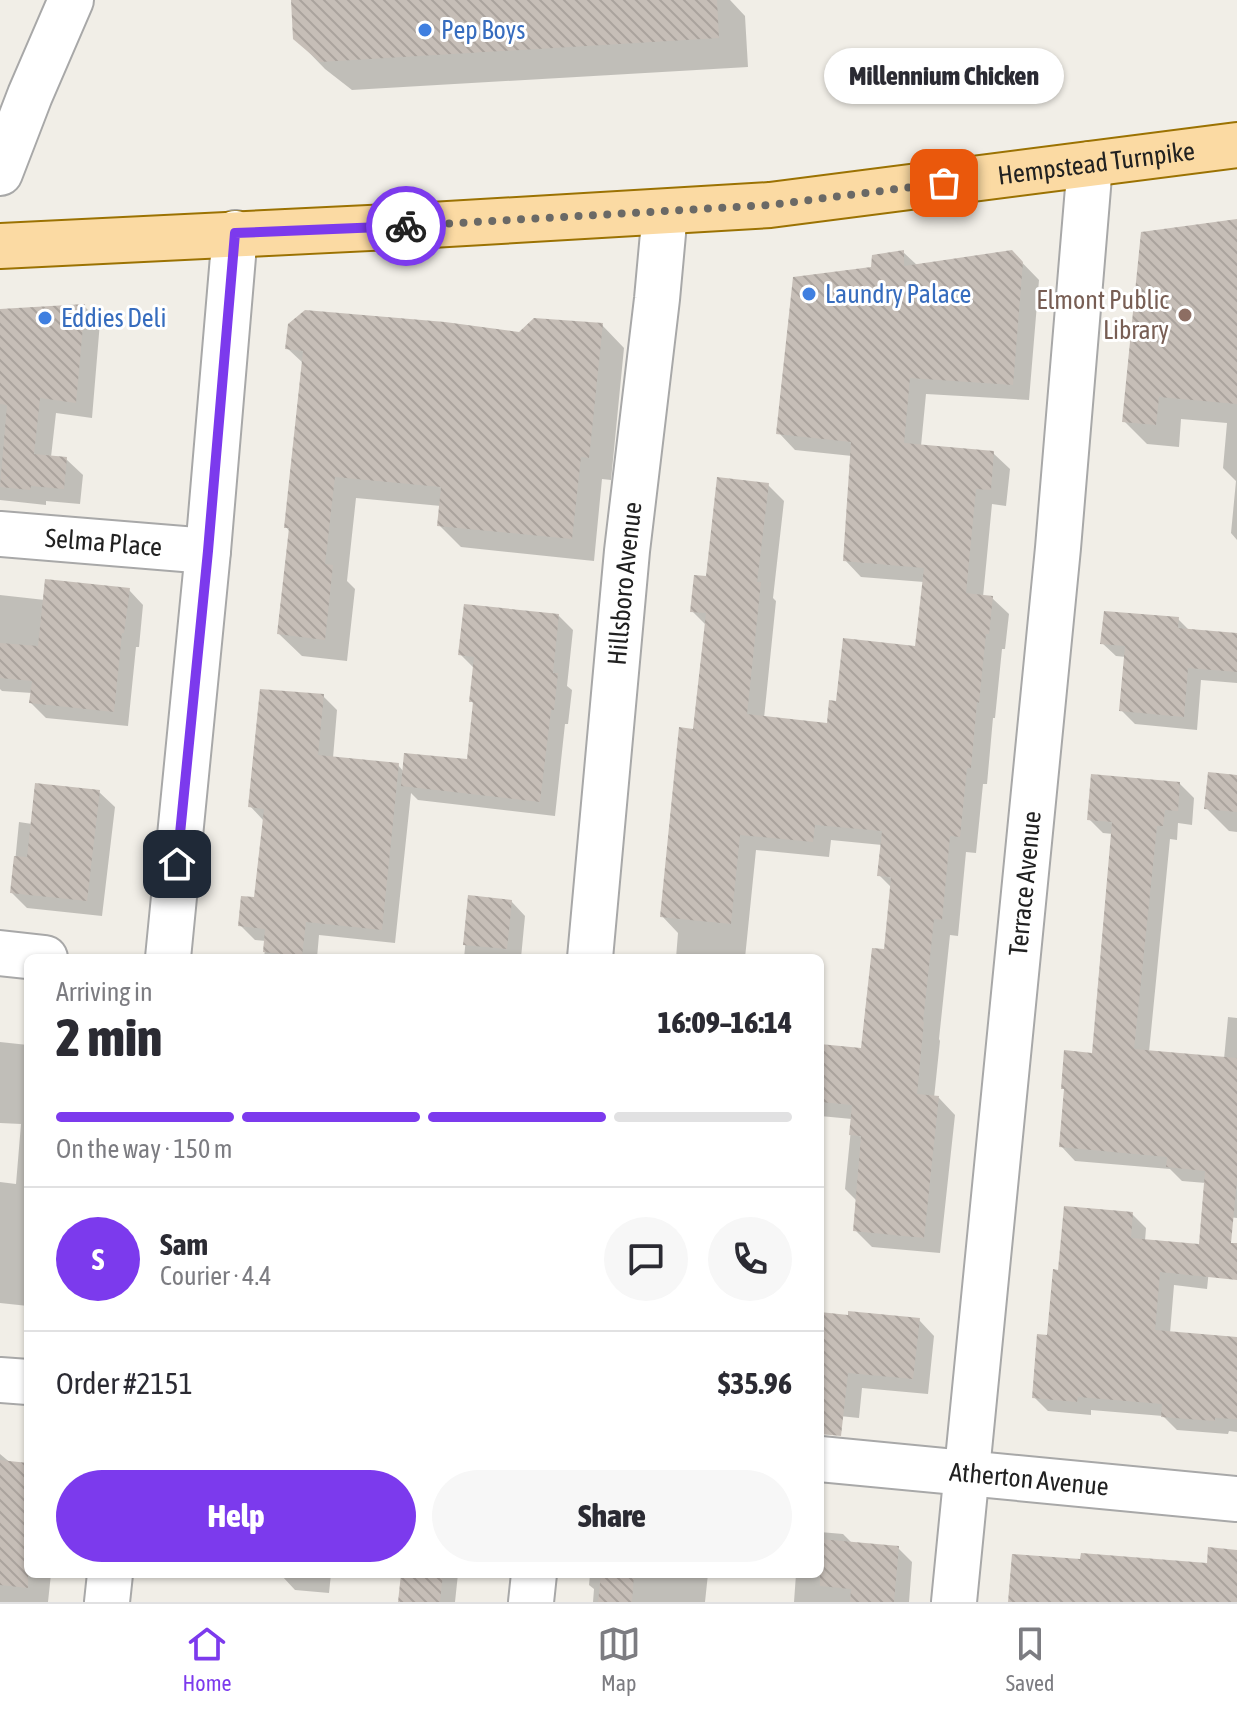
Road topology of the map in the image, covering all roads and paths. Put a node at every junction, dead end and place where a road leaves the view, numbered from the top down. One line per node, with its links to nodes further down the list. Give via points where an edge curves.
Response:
1 (71, 0): 4 (street)
2 (1237, 145): 3 (main road, Hempstead Turnpike)
3 (1090, 164): 5 (main road, Hempstead Turnpike, via 770,205); 17 (street, Terrace Avenue, via 1058,548)
4 (0, 173)
5 (665, 212): 6 (main road, Hempstead Turnpike); 12 (street, Hillsboro Avenue)
6 (235, 233): 7 (main road, Hempstead Turnpike); 9 (street)
7 (0, 246)
8 (0, 534): 9 (street, Selma Place)
9 (208, 551): 11 (street)
10 (0, 953): 13 (street)
11 (168, 954)
12 (590, 954)
13 (24, 956)
14 (0, 1380): 15 (street)
15 (24, 1382)
16 (824, 1459): 17 (street, Atherton Avenue)
17 (966, 1473): 18 (street, Atherton Avenue); 23 (street, Terrace Avenue)
18 (1237, 1499)
19 (110, 1578): 21 (street)
20 (534, 1578): 22 (street)
21 (107, 1602)
22 (531, 1602)
23 (954, 1602)

